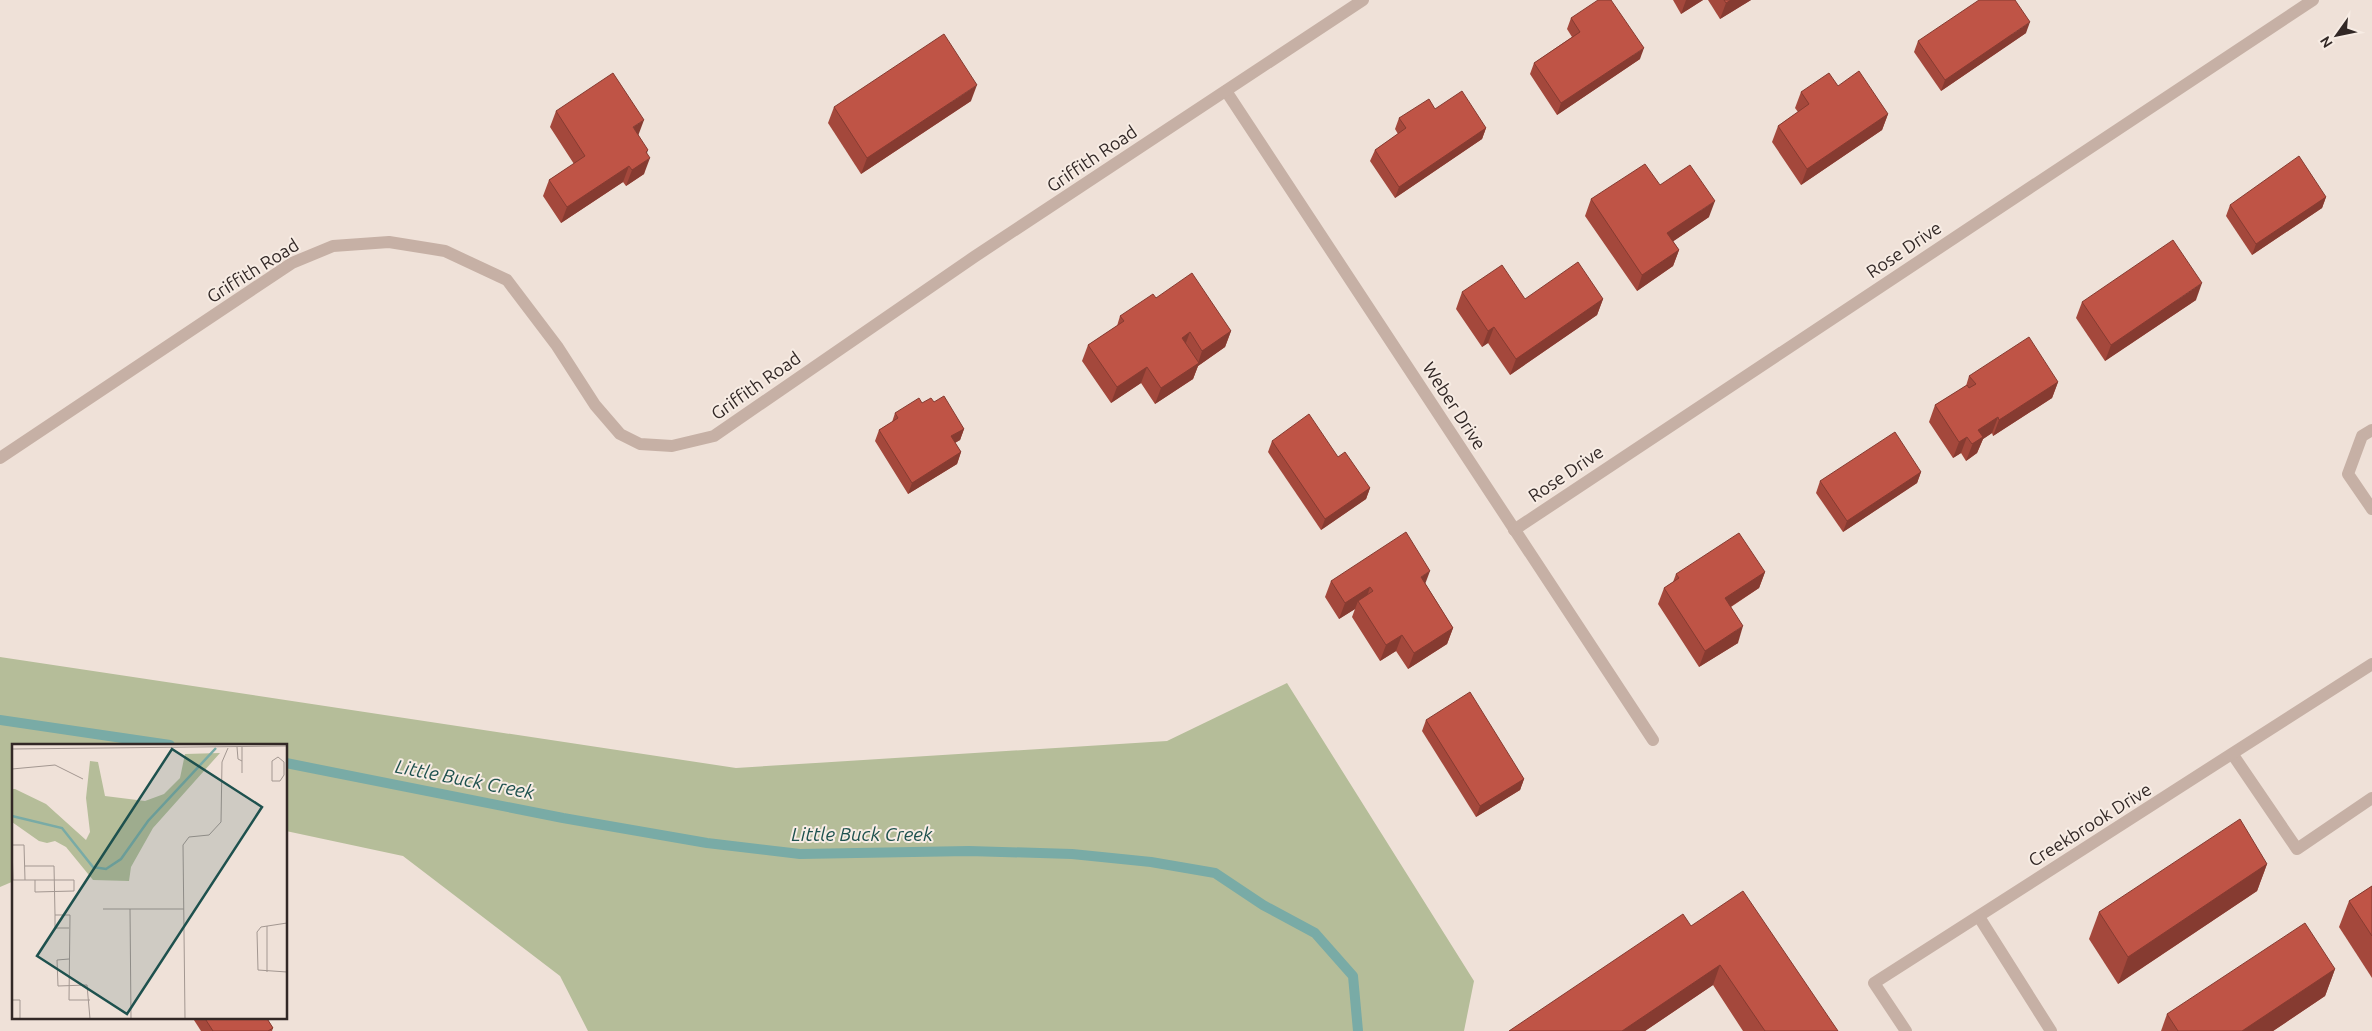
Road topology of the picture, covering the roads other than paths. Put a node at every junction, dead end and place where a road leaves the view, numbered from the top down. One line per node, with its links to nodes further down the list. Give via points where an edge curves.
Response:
1 (1363, 0): 3 (street, Griffith Road)
2 (2313, 0): 7 (street, Rose Drive)
3 (1226, 91): 5 (street, Griffith Road, via 714,436 672,446 640,444 620,434 595,405 557,346 507,280 445,251 389,242 333,246 292,263); 7 (street, Weber Drive)
4 (2372, 430): 6 (street, via 2362,436 2348,474)
5 (0, 458)
6 (2372, 509)
7 (1514, 530): 9 (street, Weber Drive)
8 (2372, 664): 10 (street, Creekbrook Drive)
9 (1653, 740)
10 (2233, 754): 11 (street, via 2297,849); 12 (street, Creekbrook Drive)
11 (2372, 798)
12 (1978, 917): 13 (street, Creekbrook Drive, via 1874,983); 14 (street)
13 (1906, 1031)
14 (2051, 1031)

